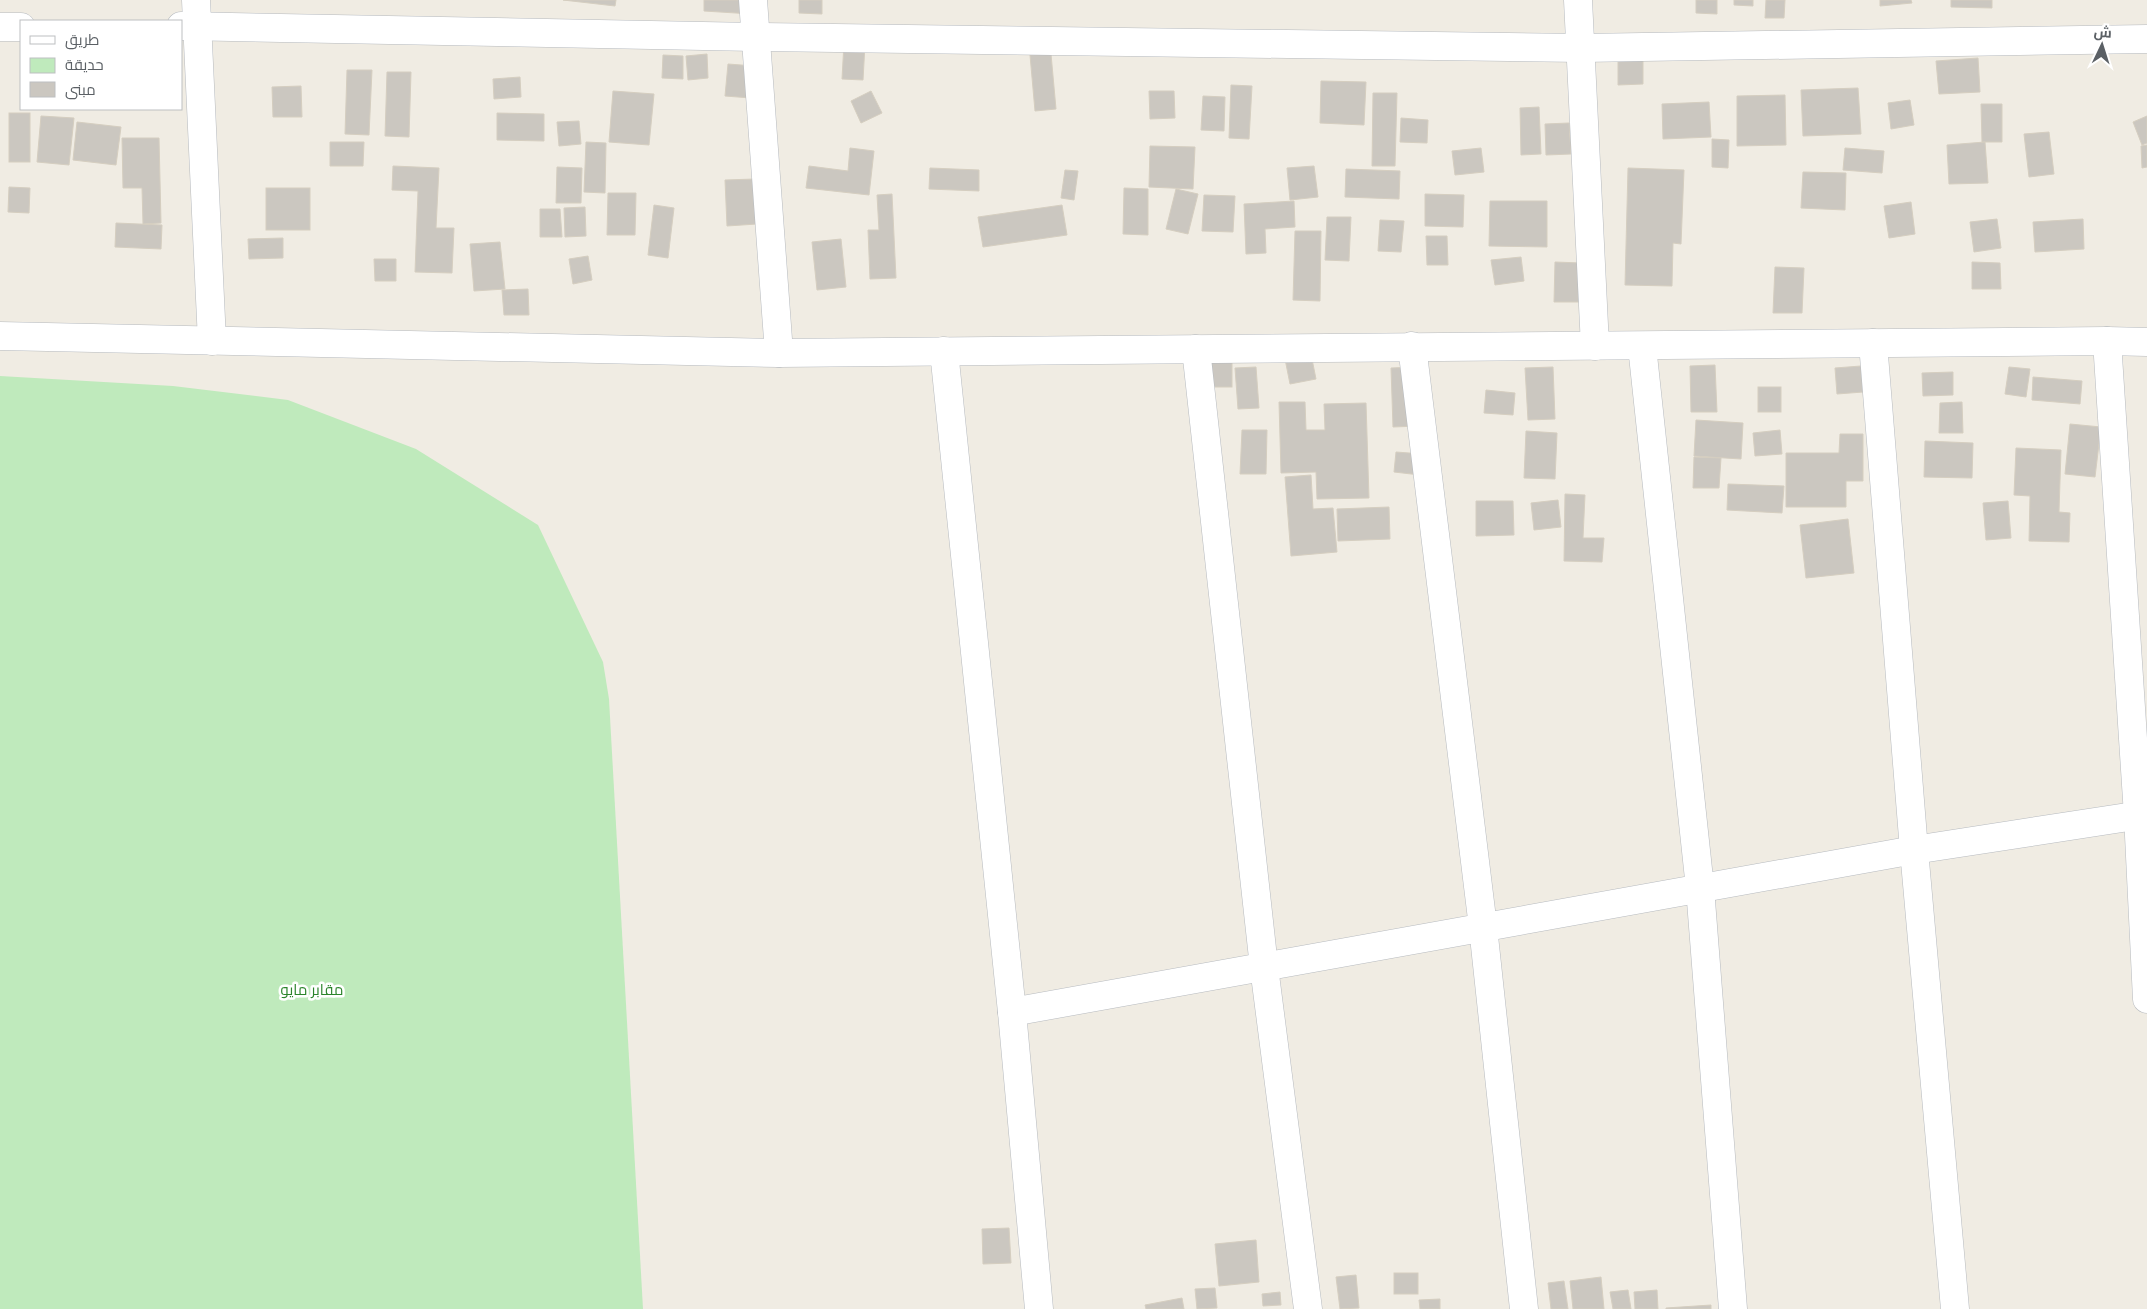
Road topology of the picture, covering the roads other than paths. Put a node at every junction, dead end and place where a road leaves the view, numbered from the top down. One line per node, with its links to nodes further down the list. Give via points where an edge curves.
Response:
1 (753, 0): 6 (street)
2 (1578, 0): 8 (street)
3 (192, 17): 6 (street); 10 (street)
4 (20, 26): 5 (street)
5 (0, 27)
6 (755, 37): 8 (street); 19 (street)
7 (2147, 39): 8 (street)
8 (1582, 48): 15 (street)
9 (0, 336): 10 (street)
10 (212, 341): 19 (street)
11 (2107, 341): 12 (street); 13 (street); 20 (street)
12 (2147, 342)
13 (1873, 343): 16 (street); 21 (street)
14 (1412, 346): 15 (street); 17 (street); 23 (street)
15 (1595, 346): 16 (street)
16 (1642, 346): 22 (street)
17 (1196, 349): 18 (street); 24 (street)
18 (944, 351): 19 (street); 26 (street)
19 (779, 353)
20 (2142, 814): 21 (street); 25 (street)
21 (1914, 850): 22 (street); 31 (street)
22 (1700, 888): 23 (street); 30 (street)
23 (1483, 927): 24 (street); 29 (street)
24 (1264, 967): 26 (street); 28 (street)
25 (2147, 999)
26 (1012, 1012): 27 (street)
27 (1039, 1309)
28 (1308, 1309)
29 (1524, 1309)
30 (1733, 1309)
31 (1955, 1309)

